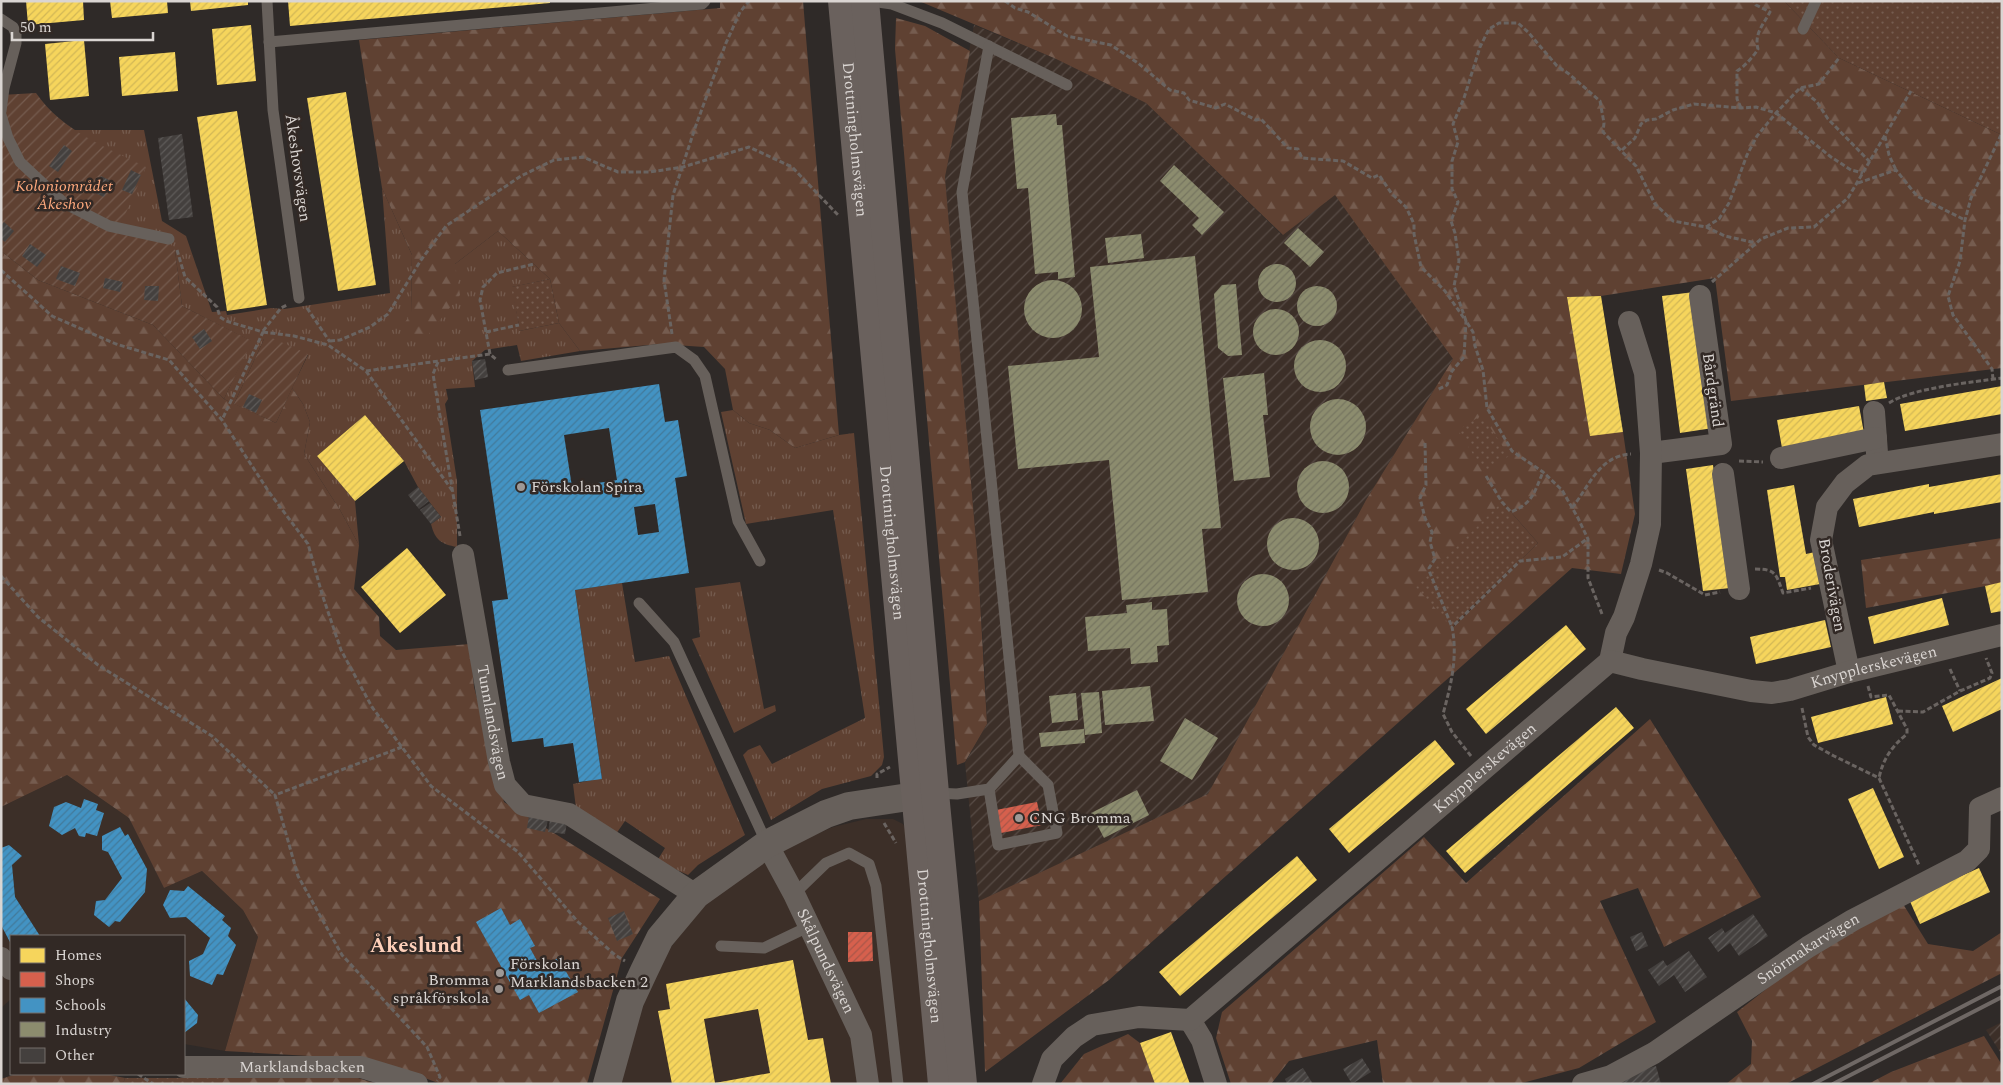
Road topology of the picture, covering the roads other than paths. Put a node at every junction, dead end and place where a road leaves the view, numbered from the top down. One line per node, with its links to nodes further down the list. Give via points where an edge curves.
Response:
1 (267, 1): 9 (lane, Åkeshovsvägen)
2 (705, 1): 9 (lane, via 702,4)
3 (842, 1): 35 (main road, Drottningholmsvägen)
4 (865, 1): 35 (main road, Drottningholmsvägen)
5 (871, 1): 10 (lane, via 892,4 942,23)
6 (1816, 1): 8 (lane)
7 (1, 19): 12 (lane, via 14,27 16,43)
8 (1803, 28)
9 (270, 42): 16 (lane, Åkeshovsvägen, via 274,110)
10 (989, 46): 11 (lane); 33 (lane, via 962,192)
11 (1067, 85)
12 (1, 111)
13 (1, 115): 14 (lane, via 20,162 64,203 109,226)
14 (170, 239)
15 (1700, 296): 22 (street, Bårdgränd, via 1721,444)
16 (299, 298)
17 (1629, 322): 22 (street, via 1645,373)
18 (508, 370): 27 (lane, via 676,347 694,360 705,376 738,522)
19 (1874, 412): 20 (street)
20 (1876, 438): 23 (street); 24 (street)
21 (2002, 444): 24 (street, Broderivägen)
22 (1651, 453): 31 (street, via 1650,524 1642,564 1616,633)
23 (1781, 458)
24 (1878, 464): 32 (street, Broderivägen, via 1868,465 1845,483 1827,507 1821,540 1830,584)
25 (1723, 474): 28 (street)
26 (463, 555): 39 (street, Tunnlandsvägen, via 498,762 505,786 523,806 569,814)
27 (760, 561)
28 (1738, 580)
29 (639, 603): 37 (lane, via 674,642)
30 (2002, 635): 32 (street, Knypplerskevägen)
31 (1610, 661): 32 (street, Knypplerskevägen, via 1772,694); 44 (street, Knypplerskevägen)
32 (1856, 671)
33 (1019, 756): 34 (lane); 34 (lane, via 1048,785 1057,833 998,846)
34 (989, 789): 35 (lane)
35 (925, 795): 37 (street, via 849,806 826,814); 50 (main road, Drottningholmsvägen); 51 (main road, Drottningholmsvägen)
36 (2002, 798): 54 (street, Snörmakarvägen, via 1980,808 1979,849 1967,861 1808,947 1654,1053 1611,1076)
37 (768, 844): 38 (street, Skålpundsvägen); 39 (street)
38 (794, 894): 40 (street, Skålpundsvägen); 49 (lane, via 826,863 848,853 869,864 876,886)
39 (696, 895): 47 (street, via 660,938 648,962 630,1001)
40 (810, 926): 41 (lane, via 764,948); 48 (street, Skålpundsvägen, via 861,1035)
41 (721, 946)
42 (1, 958): 43 (street)
43 (10, 967)
44 (1190, 1020): 52 (street, via 1139,1016 1092,1025 1074,1037 1052,1059); 53 (street, via 1202,1040)
45 (185, 1067): 46 (street, Marklandsbacken, via 361,1066)
46 (417, 1084)
47 (608, 1084)
48 (868, 1084)
49 (898, 1084)
50 (942, 1084)
51 (963, 1084)
52 (1043, 1084)
53 (1216, 1084)
54 (1583, 1084)

